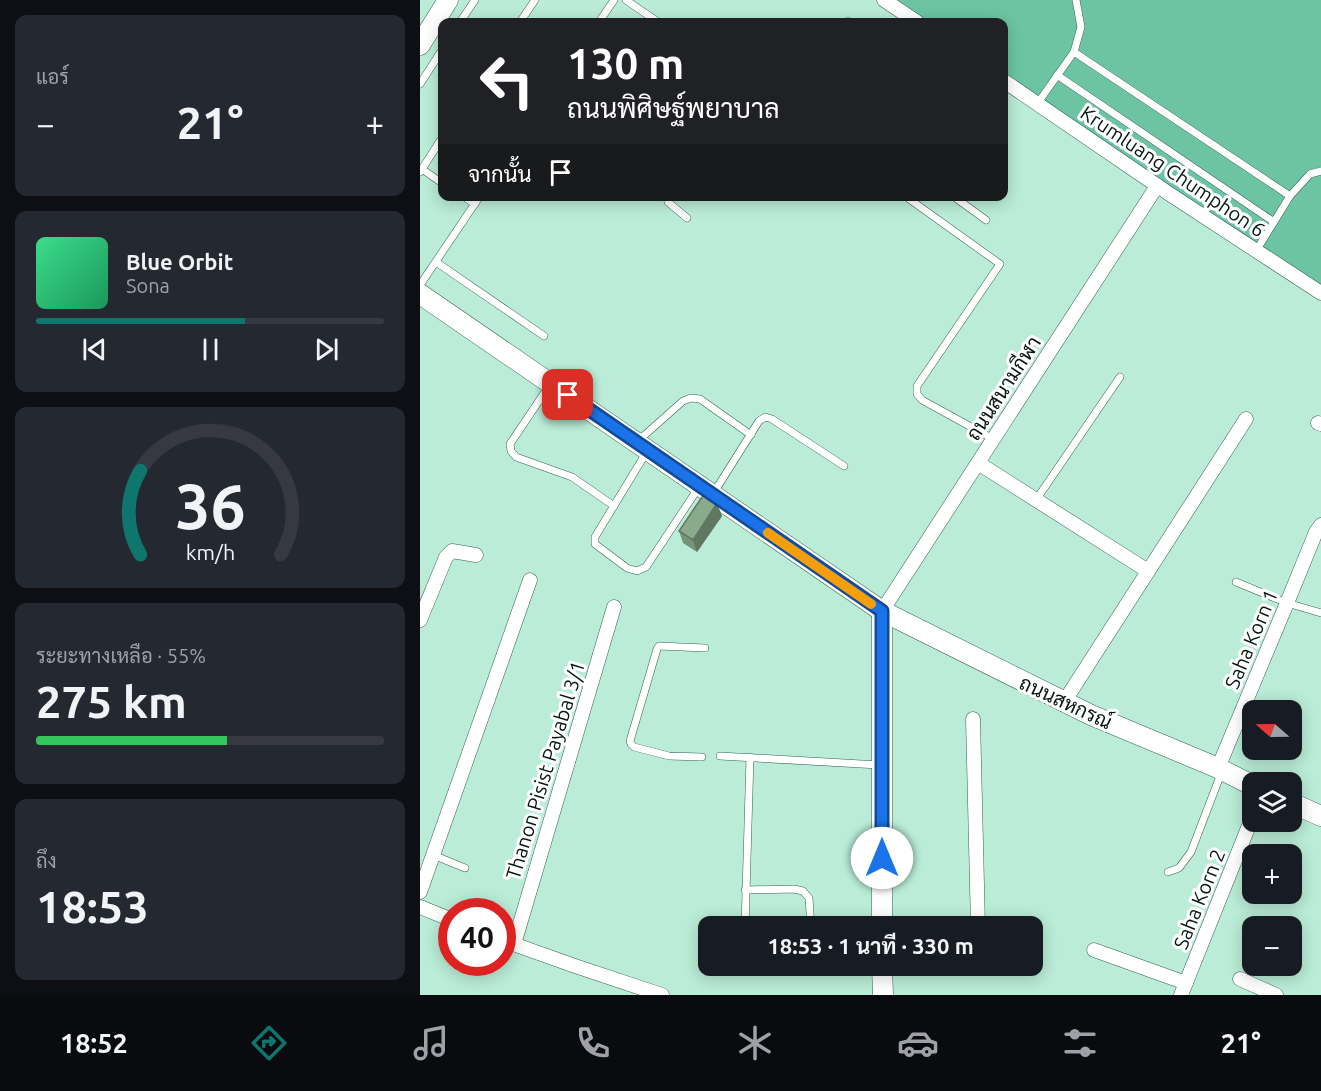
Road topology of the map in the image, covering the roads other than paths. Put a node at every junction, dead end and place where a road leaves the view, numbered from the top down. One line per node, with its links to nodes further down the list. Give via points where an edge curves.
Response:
1 (475, 0): 8 (lane)
2 (536, 0): 9 (lane)
3 (615, 0): 10 (lane)
4 (626, 0): 11 (lane)
5 (884, 0): 12 (street)
6 (1076, 0): 14 (lane, via 1081,27)
7 (445, 1): 13 (street)
8 (463, 18)
9 (523, 18)
10 (602, 18)
11 (652, 18)
12 (911, 18)
13 (420, 45)
14 (1074, 52): 16 (lane); 25 (lane)
15 (438, 62): 17 (lane)
16 (1057, 75): 19 (lane); 34 (lane)
17 (420, 84)
18 (1008, 84): 19 (street, Krumluang Chumphon 6)
19 (1036, 104): 24 (street, Krumluang Chumphon 6)
20 (438, 144): 21 (lane)
21 (421, 171): 23 (lane)
22 (1321, 171): 25 (lane, via 1310,174)
23 (438, 181)
24 (1157, 186): 35 (street, Krumluang Chumphon 6); 45 (street, ถนนสนามกีฬา)
25 (1290, 196): 34 (lane)
26 (470, 201): 31 (lane)
27 (477, 201): 31 (lane)
28 (668, 201): 32 (lane)
29 (912, 201): 45 (lane, via 1000,264 917,386 922,400)
30 (960, 201): 33 (lane)
31 (475, 204): 36 (lane)
32 (687, 218)
33 (986, 220)
34 (1274, 222): 35 (lane)
35 (1256, 251): 38 (street, Krumluang Chumphon 6)
36 (436, 262): 37 (lane); 40 (lane)
37 (420, 285)
38 (1321, 293)
39 (420, 294): 42 (street, ถนนสหกรณ์)
40 (544, 336)
41 (1120, 377): 50 (lane)
42 (550, 384): 46 (street, ถนนสหกรณ์); 51 (lane, via 510,444 511,451 516,457 572,477)
43 (1246, 419): 54 (street)
44 (751, 435): 46 (lane, via 700,399 691,398 683,401); 48 (lane, via 759,421 765,417 772,419); 49 (lane)
45 (993, 439): 47 (street, ถนนสนามกีฬา)
46 (642, 447): 49 (street, ถนนสหกรณ์); 51 (lane)
47 (978, 463): 50 (street); 59 (street, ถนนสนามกีฬา)
48 (844, 466)
49 (706, 491): 51 (lane, via 646,567 637,571 595,544 595,537); 59 (street, ถนนสหกรณ์)
50 (1036, 500): 54 (street)
51 (615, 506)
52 (1321, 525): 57 (street, Saha Korn 1)
53 (476, 555): 61 (street, via 452,551 446,557)
54 (1148, 572): 63 (street)
55 (530, 580): 74 (street)
56 (1236, 582): 57 (lane)
57 (1287, 603): 60 (lane); 69 (street, Saha Korn 1)
58 (614, 607): 85 (street, Thanon Pisist Payabal 3/1)
59 (882, 611): 63 (street, ถนนสหกรณ์); 68 (street)
60 (1321, 613)
61 (420, 620)
62 (705, 648): 66 (lane, via 659,646 630,741 634,747 669,756)
63 (1064, 702): 69 (street, ถนนสหกรณ์)
64 (973, 719): 84 (street)
65 (720, 756): 67 (lane)
66 (702, 757)
67 (750, 757): 68 (lane); 77 (lane)
68 (882, 765): 83 (street)
69 (1220, 769): 70 (street, ถนนสหกรณ์); 76 (lane, via 1191,852 1179,868)
70 (1242, 780)
71 (1302, 807): 72 (street)
72 (1321, 816)
73 (1246, 832): 90 (street, Saha Korn 2)
74 (433, 855): 75 (lane); 78 (street)
75 (465, 868)
76 (1168, 872)
77 (745, 890): 81 (lane); 82 (lane, via 803,891 809,898)
78 (420, 892)
79 (420, 908): 80 (street)
80 (438, 915)
81 (745, 916)
82 (810, 916)
83 (882, 916)
84 (978, 916)
85 (516, 917)
86 (516, 945): 91 (street)
87 (1094, 950): 90 (street)
88 (882, 976): 92 (street)
89 (1239, 979): 93 (street)
90 (1184, 989)
91 (662, 995)
92 (883, 995)
93 (1276, 995)

